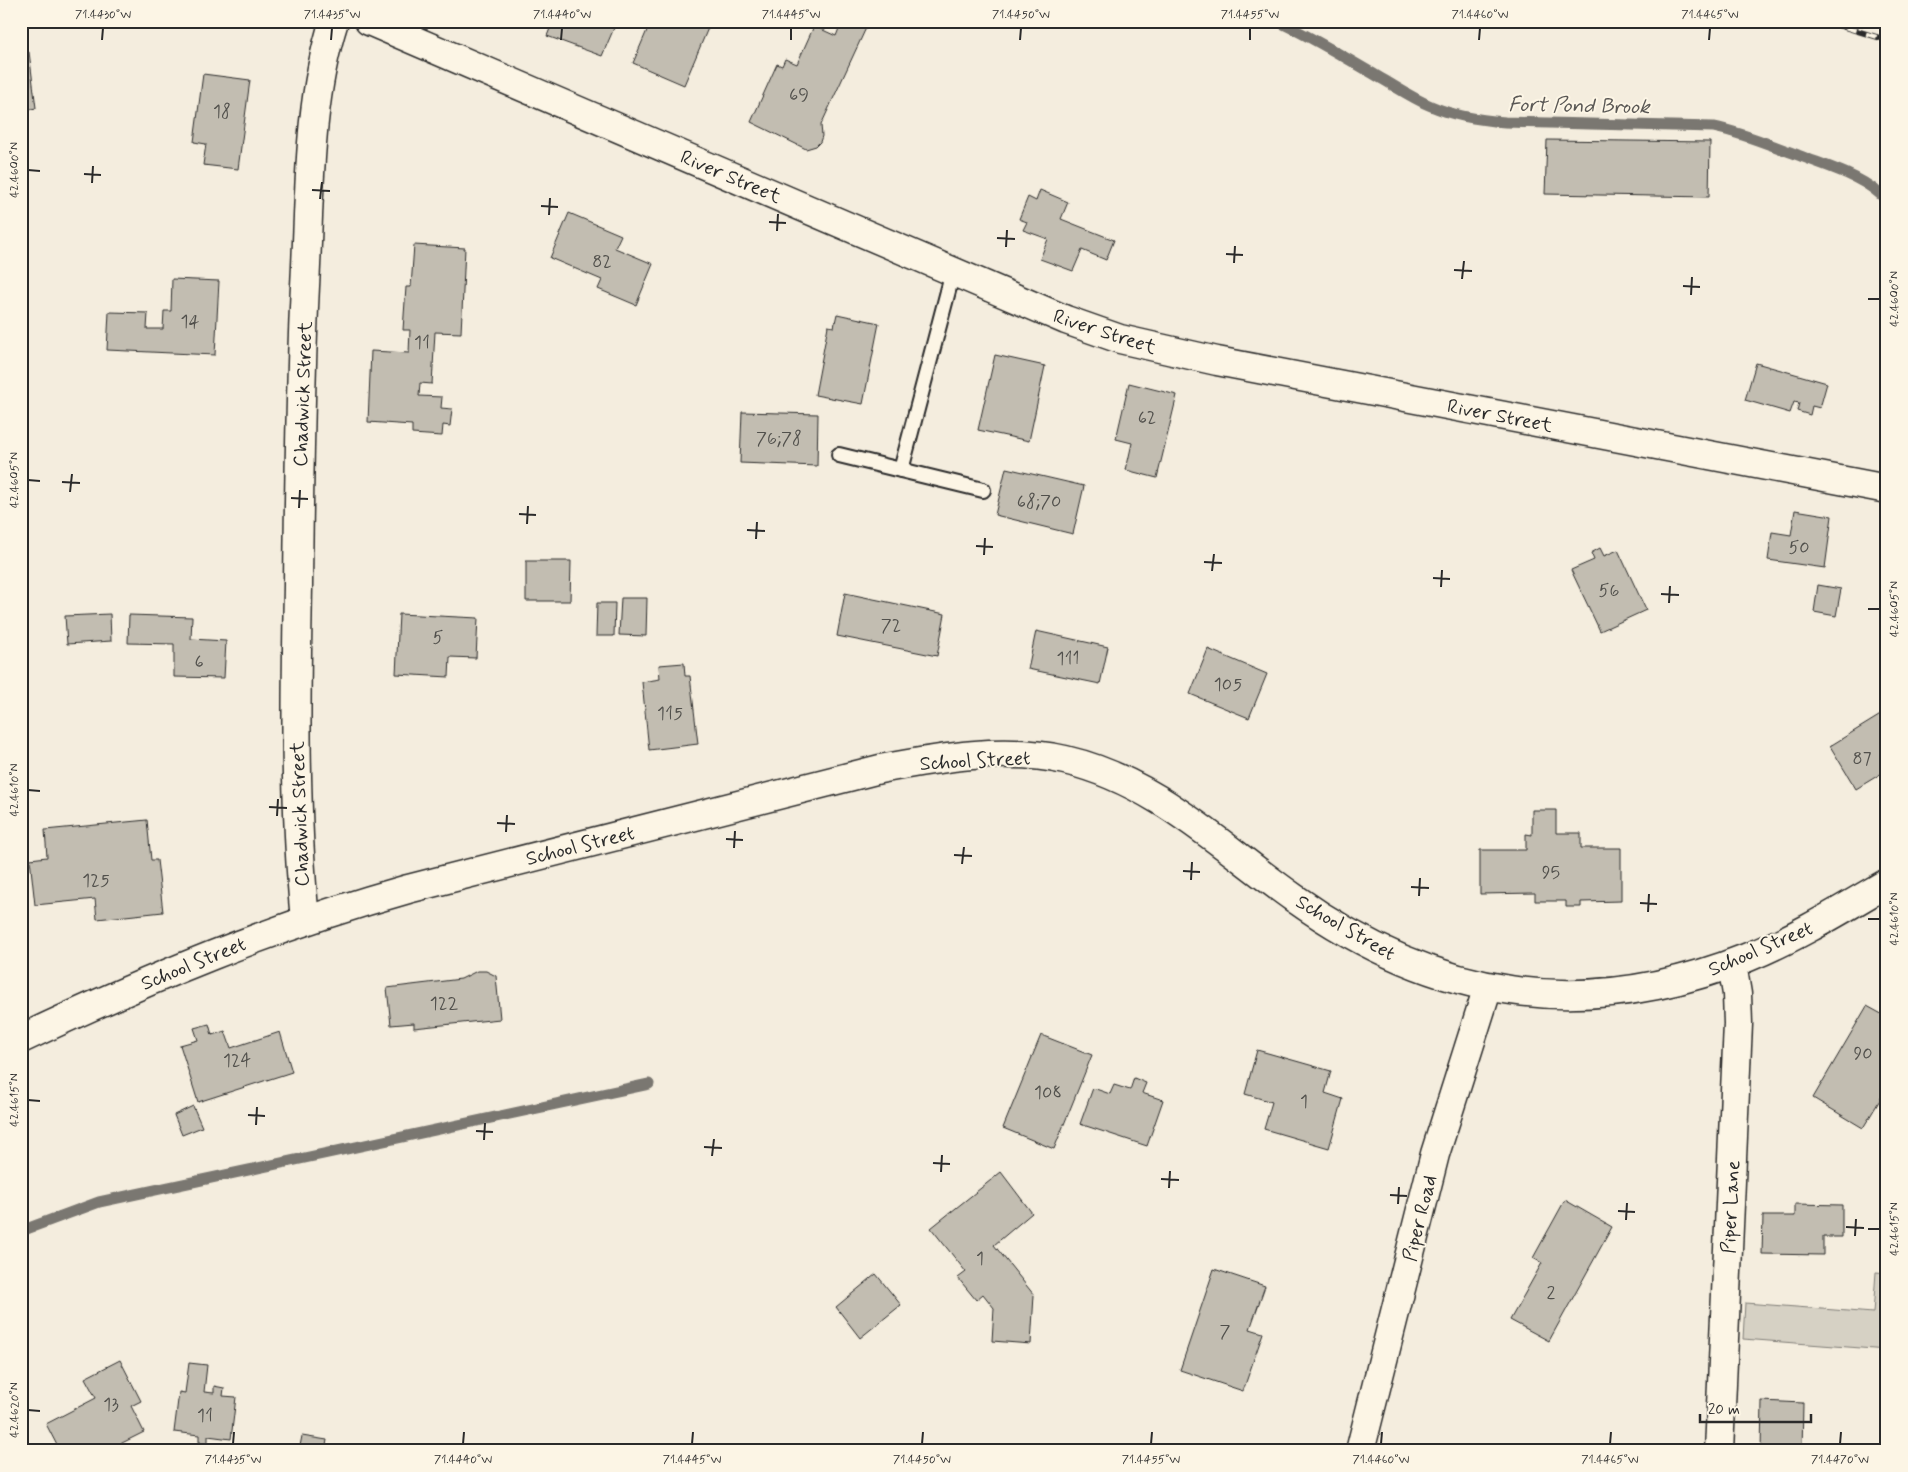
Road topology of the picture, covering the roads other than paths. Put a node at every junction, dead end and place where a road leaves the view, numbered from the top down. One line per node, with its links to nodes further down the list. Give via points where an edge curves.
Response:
1 (334, 21): 9 (street, Chadwick Street, via 320,79 314,125 302,358 296,746 298,843)
2 (369, 21): 3 (street, River Street)
3 (953, 272): 5 (lane); 6 (street, River Street, via 1073,323 1146,346)
4 (839, 455): 5 (lane)
5 (901, 470): 7 (lane)
6 (1887, 489)
7 (983, 490)
8 (1887, 882): 10 (street, School Street, via 1798,935)
9 (305, 920): 11 (street, School Street, via 408,889 880,769 953,757 1020,754 1066,760 1112,774 1195,822 1292,897 1340,929 1439,974); 12 (street, School Street, via 180,967)
10 (1732, 964): 11 (street, School Street, via 1657,984 1598,993 1537,994); 14 (street, Piper Lane, via 1738,1024)
11 (1488, 987): 13 (street, Piper Road, via 1438,1145)
12 (21, 1039)
13 (1360, 1451)
14 (1719, 1451)

